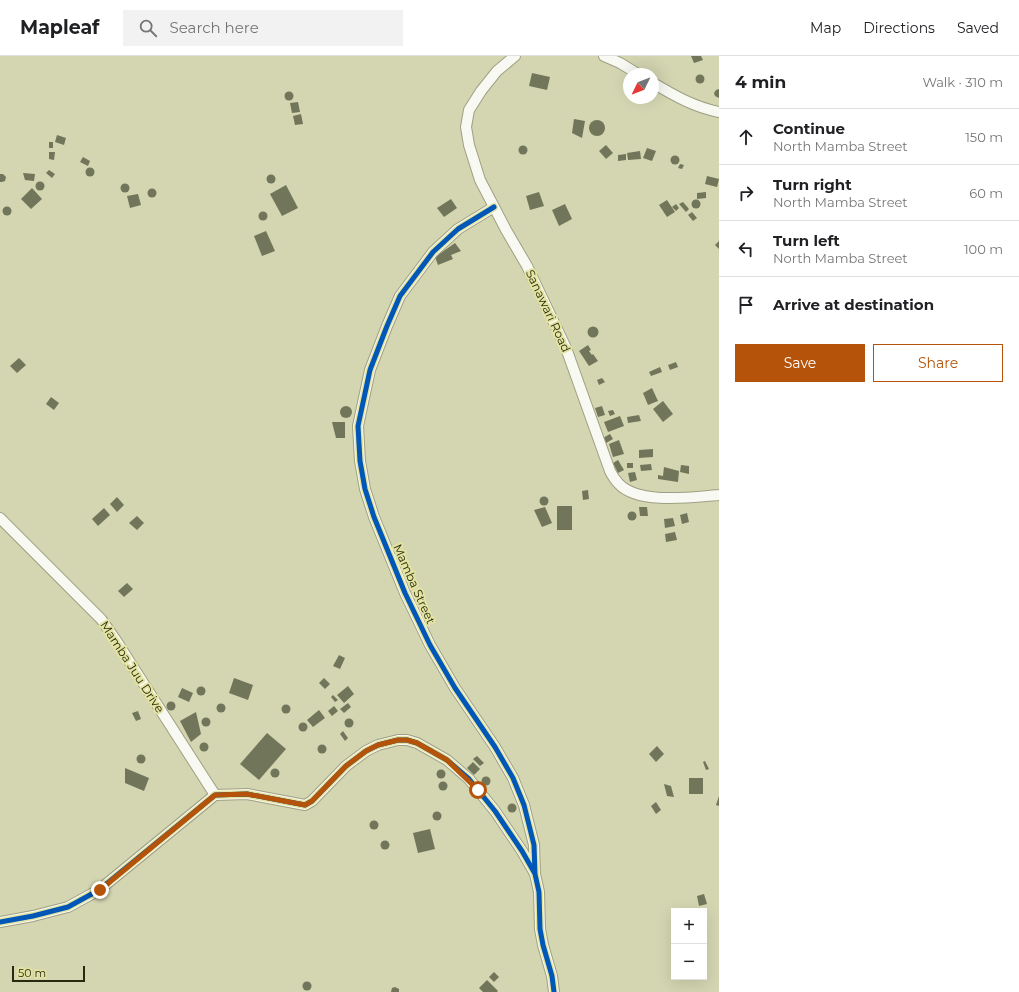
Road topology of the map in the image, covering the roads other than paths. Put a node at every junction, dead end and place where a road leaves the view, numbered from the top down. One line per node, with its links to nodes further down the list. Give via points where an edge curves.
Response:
1 (515, 56): 6 (street, Sanawari Road, via 497,71 481,92 469,110 466,126 468,145 480,180)
2 (604, 56): 3 (street)
3 (628, 68)
4 (659, 87): 5 (street, via 702,109)
5 (719, 112)
6 (494, 207): 7 (street, Sanawari Road, via 528,266 566,348 610,471 618,484 632,493 649,496 683,498); 10 (street, Mamba Street, via 458,229 433,252 400,296 370,370 358,426 360,462 374,517 405,593 430,645 513,778 530,827 534,845)
7 (719, 495)
8 (0, 518): 9 (street, Mamba Juu Drive, via 101,619)
9 (215, 795): 10 (street, via 247,794 305,805 346,766 366,751 378,745 407,740 447,760 469,780 506,827); 11 (street, via 100,890 68,907)
10 (535, 874): 12 (street, Mamba Street, via 539,892 540,929)
11 (0, 922)
12 (554, 992)

